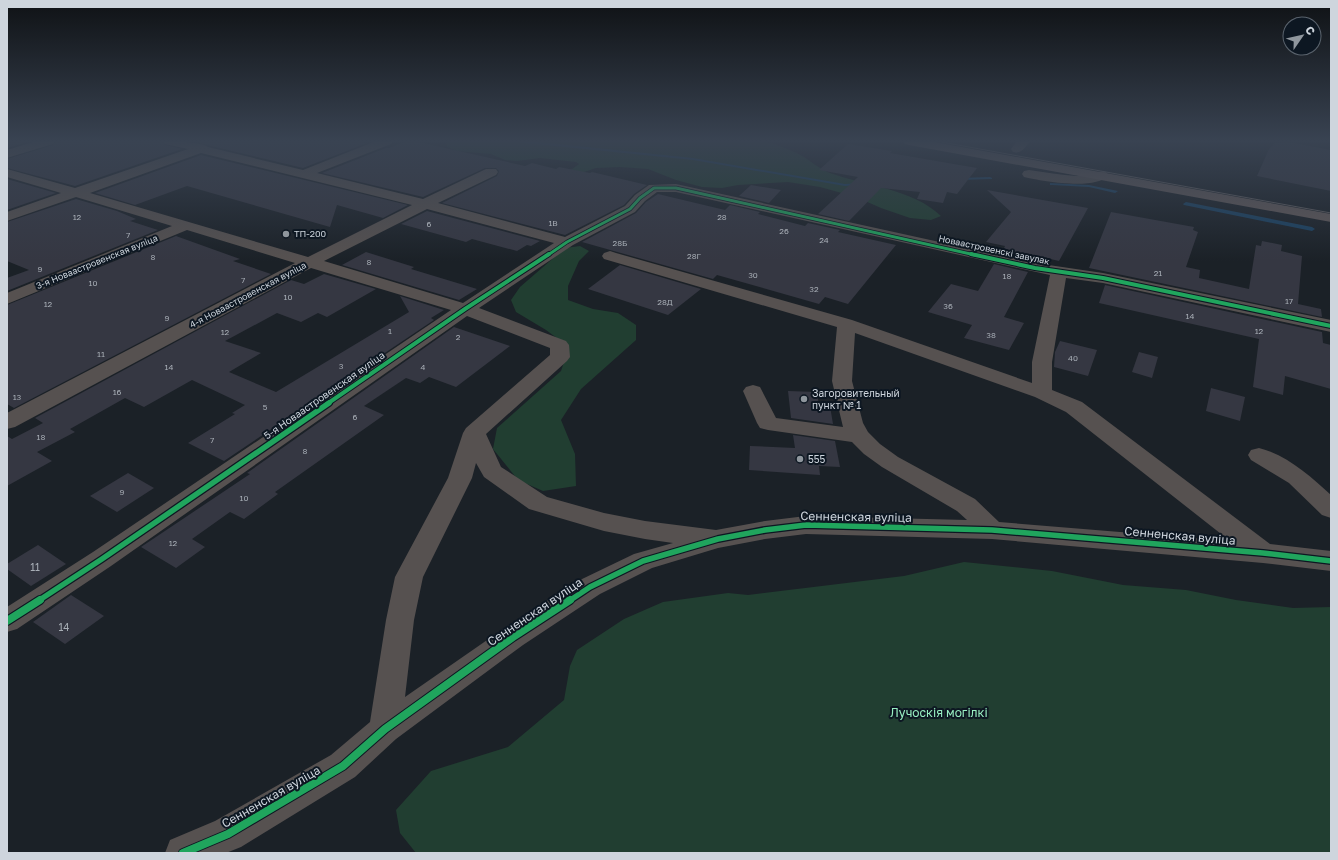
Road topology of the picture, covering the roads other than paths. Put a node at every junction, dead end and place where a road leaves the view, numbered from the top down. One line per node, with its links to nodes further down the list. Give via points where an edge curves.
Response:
1 (35, 181): 7 (street)
2 (110, 181): 7 (street)
3 (333, 181): 8 (street)
4 (472, 181): 8 (street, 4-я Новаастровенская вуліца)
5 (1134, 181): 10 (main road)
6 (654, 188): 12 (street, 5-я Новаастровенская вуліца, via 630,209); 15 (street, Новаастровенскі завулак, via 676,188)
7 (77, 193): 9 (street); 11 (street)
8 (425, 204): 12 (street); 14 (street, 4-я Новаастровенская вуліца)
9 (7, 217)
10 (1331, 218)
11 (186, 225): 14 (street); 16 (street, 3-я Новаастровенская вуліца)
12 (567, 242): 17 (street, 5-я Новаастровенская вуліца)
13 (610, 256): 18 (street)
14 (310, 263): 17 (street); 22 (street, 4-я Новаастровенская вуліца)
15 (1059, 272): 19 (street, Новаастровенскі завулак, via 1103,278); 21 (street, via 1042,362)
16 (7, 299)
17 (465, 309): 23 (street, via 559,345 560,351 560,357); 31 (street, 5-я Новаастровенская вуліца, via 102,559)
18 (846, 324): 21 (street); 24 (street, via 842,381 852,423)
19 (1331, 326)
20 (753, 391): 24 (street, via 768,423)
21 (1042, 393): 29 (street, via 1074,407)
22 (7, 422)
23 (474, 433): 28 (street, via 492,472 538,503 638,529); 32 (street, via 460,478 409,576 400,620)
24 (859, 436): 27 (street, via 890,462 966,505)
25 (1259, 455): 26 (street, via 1297,477)
26 (1331, 509)
27 (992, 530): 28 (street, Сенненская вуліца, via 806,525); 29 (street, Сенненская вуліца)
28 (718, 539): 32 (street, Сенненская вуліца, via 643,561 590,586 513,637)
29 (1262, 553): 30 (street, Сенненская вуліца)
30 (1331, 561)
31 (7, 621)
32 (385, 729): 33 (street, Сенненская вуліца, via 343,766 228,834)
33 (183, 853)

